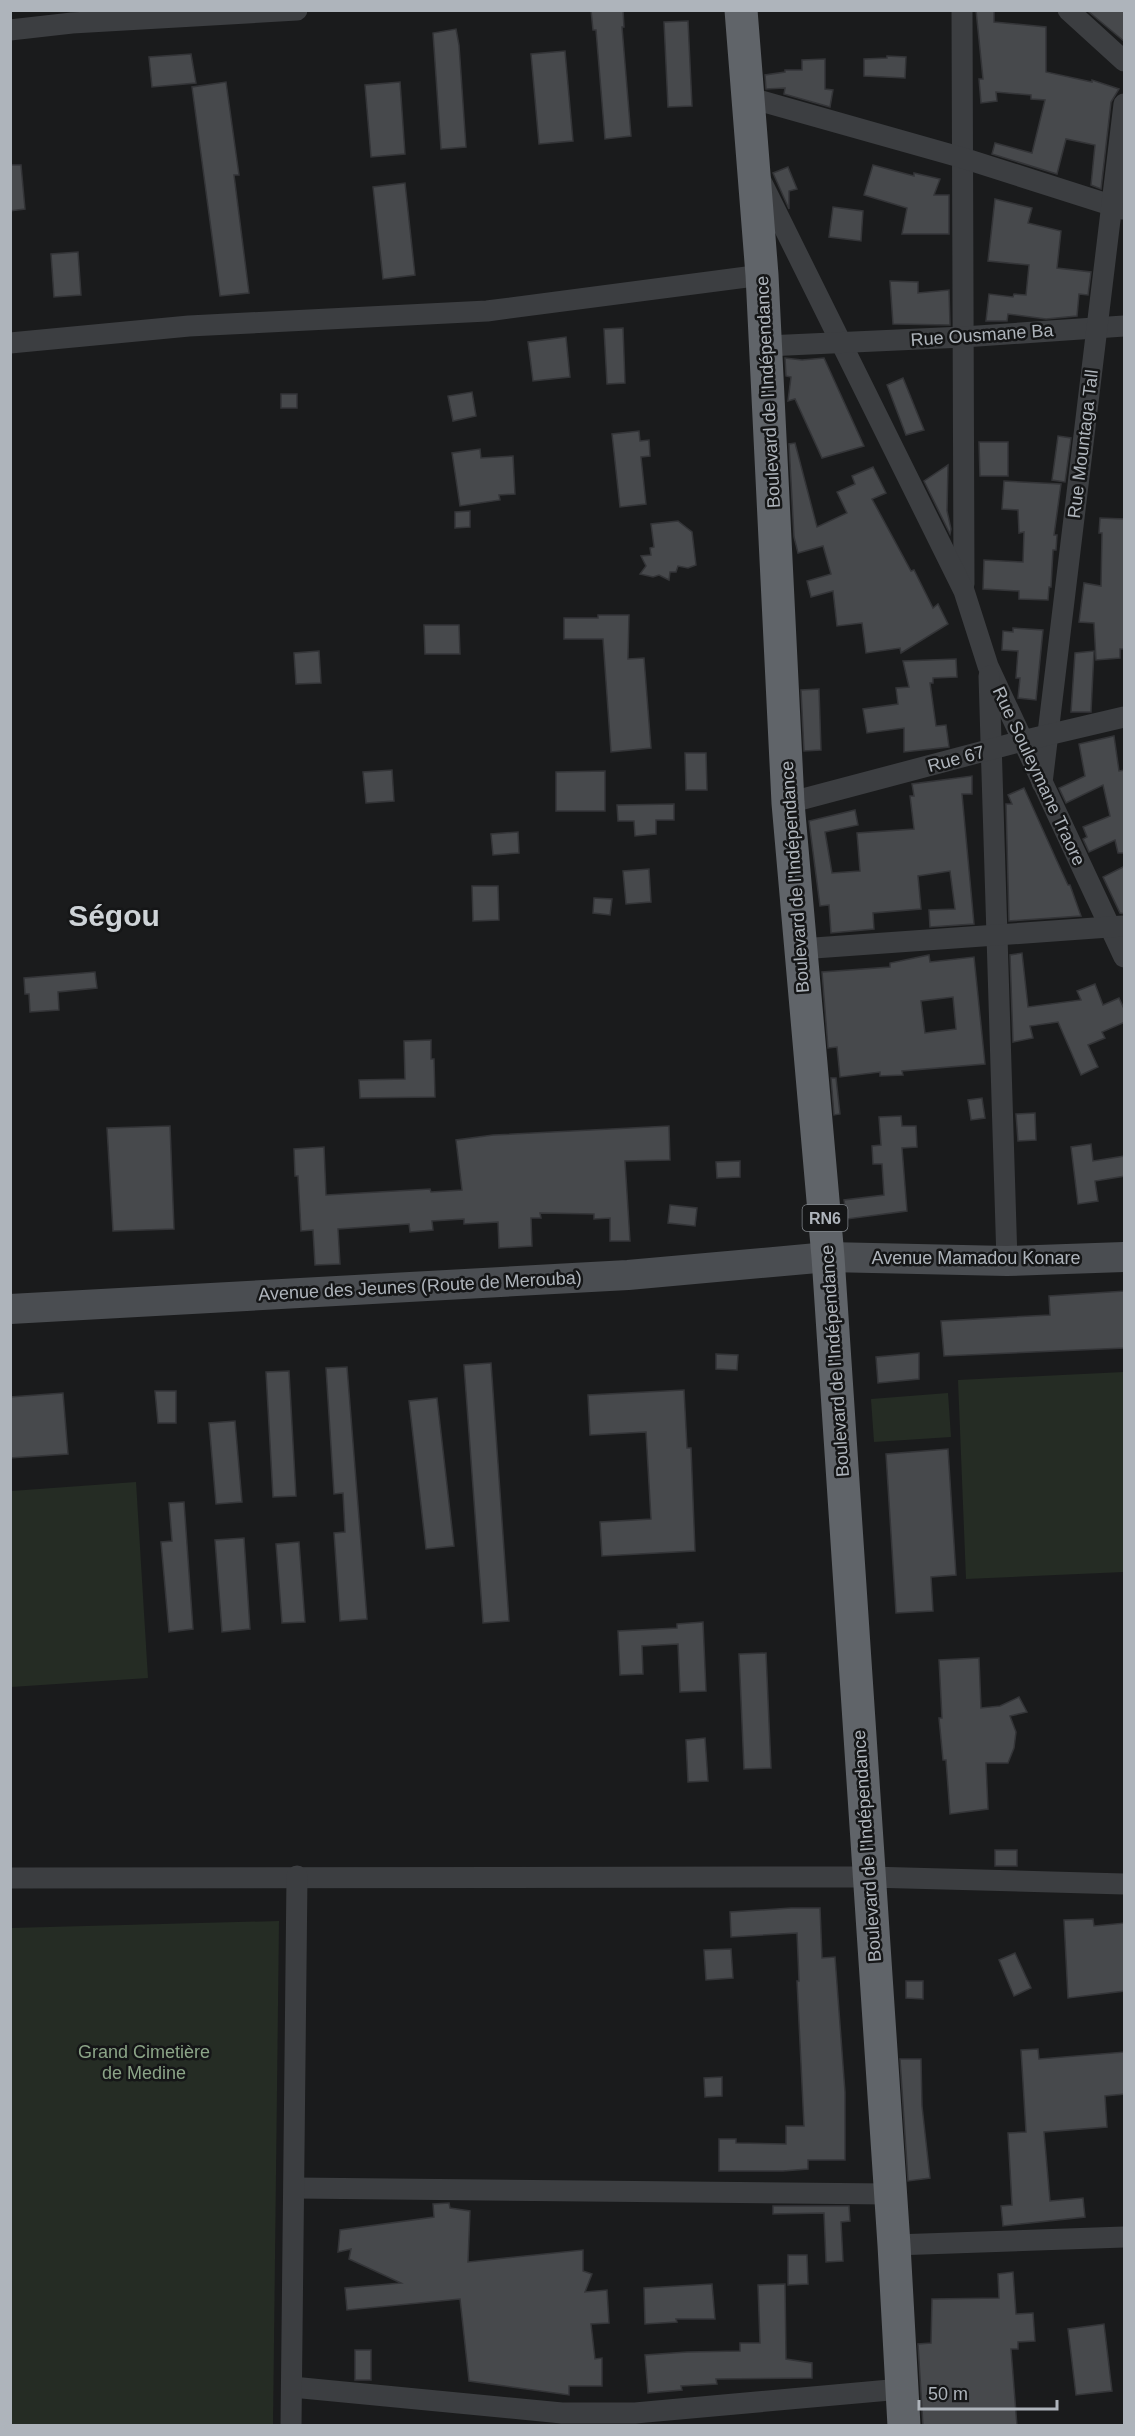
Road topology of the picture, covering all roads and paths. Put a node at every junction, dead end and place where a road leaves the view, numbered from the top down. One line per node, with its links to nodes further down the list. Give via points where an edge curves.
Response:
1 (297, 10): 5 (street)
2 (741, 10): 10 (highway, Boulevard de l'Indépendance / RN6)
3 (963, 10): 12 (street)
4 (1068, 10): 9 (street)
5 (265, 12): 6 (street)
6 (158, 14): 7 (street)
7 (61, 15): 8 (street)
8 (10, 30)
9 (1125, 60)
10 (747, 97): 12 (street); 13 (highway, Boulevard de l'Indépendance / RN6)
11 (1125, 104): 14 (street, Rue Mountaga Tall)
12 (963, 158): 14 (street); 18 (street)
13 (753, 165): 15 (highway, Boulevard de l'Indépendance / RN6); 20 (street)
14 (1118, 208): 17 (street, Rue Mountaga Tall)
15 (762, 275): 19 (street, via 487,311 189,326); 21 (highway, Boulevard de l'Indépendance / RN6)
16 (1125, 326): 17 (street, Rue Ousmane Ba)
17 (1097, 327): 18 (street, Rue Ousmane Ba); 25 (street, Rue Mountaga Tall)
18 (963, 337): 20 (street, Rue Ousmane Ba); 22 (street)
19 (10, 343)
20 (840, 344): 21 (street, Rue Ousmane Ba); 22 (street)
21 (766, 346): 29 (highway, Boulevard de l'Indépendance / RN6)
22 (964, 591): 23 (street, Rue Souleymane Traore)
23 (988, 666): 26 (street, Rue Souleymane Traore); 27 (street)
24 (1125, 717): 25 (street, Rue 67)
25 (1049, 735): 26 (street, Rue 67); 28 (street, Rue Mountaga Tall)
26 (1022, 741): 27 (street, Rue 67); 28 (street, Rue Souleymane Traore)
27 (991, 750): 29 (street, Rue 67); 31 (street)
28 (1042, 783): 30 (street, Rue Souleymane Traore)
29 (788, 803): 32 (highway, Boulevard de l'Indépendance / RN6)
30 (1118, 927): 31 (street); 33 (street, Rue Souleymane Traore)
31 (996, 936): 32 (street); 36 (street)
32 (800, 949): 34 (highway, Boulevard de l'Indépendance / RN6)
33 (1125, 957)
34 (828, 1257): 36 (main road, Avenue Mamadou Konare); 37 (main road, Avenue des Jeunes (Route de Merouba), via 628,1275); 39 (highway, Boulevard de l'Indépendance / RN6)
35 (1125, 1257): 36 (main road, Avenue Mamadou Konare)
36 (1006, 1261)
37 (10, 1308)
38 (297, 1876): 39 (street); 40 (street); 42 (street)
39 (869, 1877): 41 (street); 43 (highway, Boulevard de l'Indépendance / RN6)
40 (10, 1878)
41 (1125, 1884)
42 (295, 2188): 43 (street); 46 (street)
43 (889, 2194): 45 (highway, Boulevard de l'Indépendance / RN6)
44 (1125, 2237): 45 (street)
45 (894, 2245): 47 (highway, Boulevard de l'Indépendance / RN6)
46 (292, 2387): 47 (street, via 562,2413 635,2413); 48 (street)
47 (901, 2389): 49 (highway, Boulevard de l'Indépendance / RN6)
48 (291, 2426)
49 (904, 2426)

